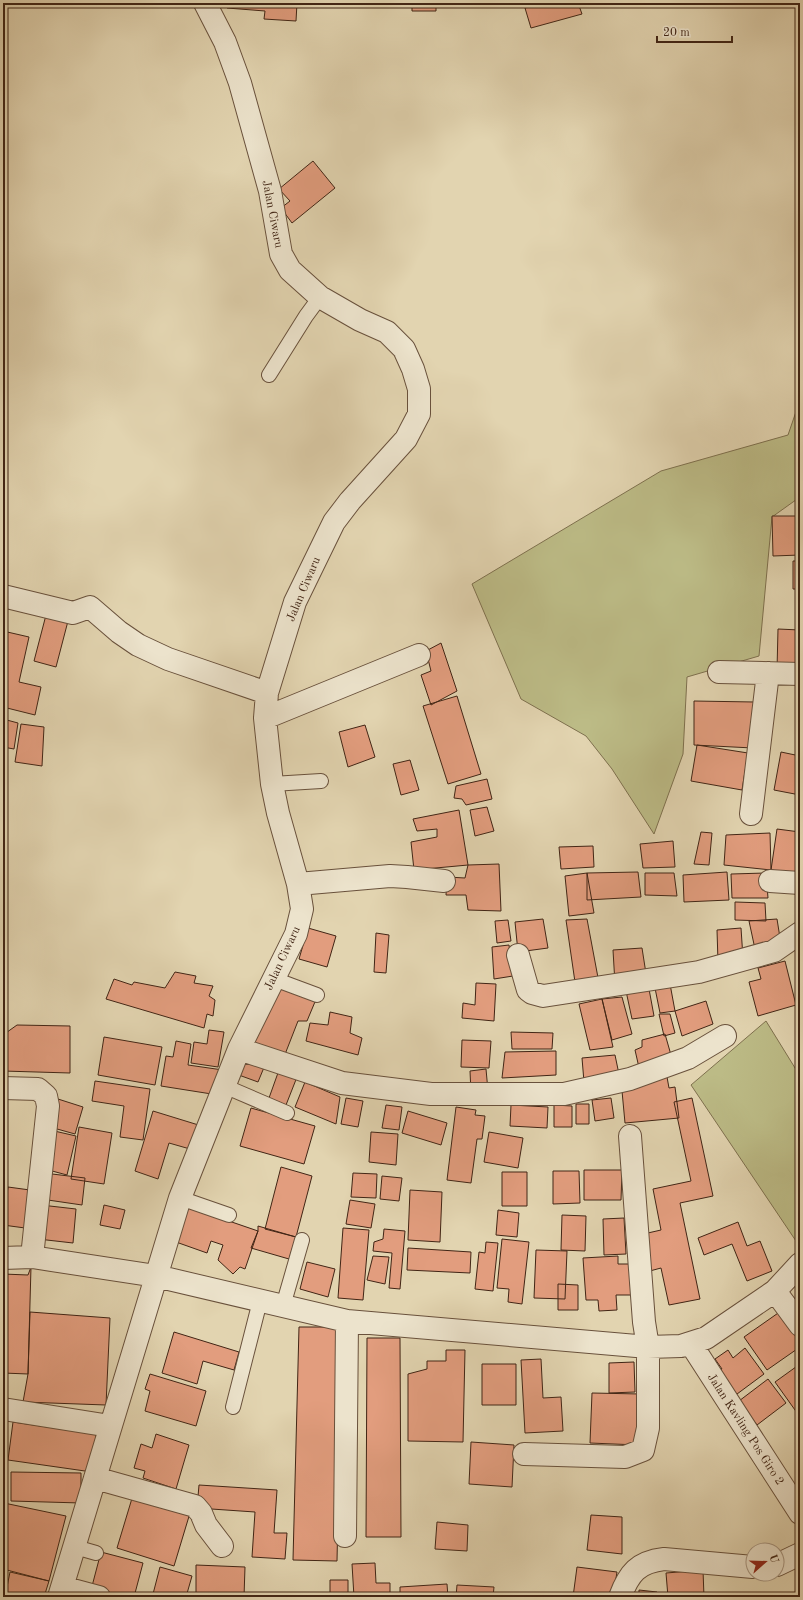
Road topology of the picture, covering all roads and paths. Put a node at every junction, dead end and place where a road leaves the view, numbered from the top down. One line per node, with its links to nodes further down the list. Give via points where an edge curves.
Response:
1 (205, 3): 2 (street, Jalan Ciwaru, via 225,42 240,83 270,191 281,254 290,270)
2 (320, 297): 3 (lane); 9 (street, Jalan Ciwaru, via 387,332 404,349 419,389 419,414 406,439 334,522 295,602)
3 (269, 375)
4 (3, 596): 9 (street, via 73,613 90,607 118,632 144,648 168,659)
5 (419, 655): 10 (street)
6 (719, 672): 7 (street)
7 (768, 673): 8 (street); 13 (street)
8 (800, 674)
9 (267, 693): 10 (street, Jalan Ciwaru)
10 (265, 718): 12 (street, Jalan Ciwaru)
11 (321, 781): 12 (lane)
12 (272, 784): 17 (street, Jalan Ciwaru)
13 (751, 814)
14 (444, 881): 17 (street, via 390,876)
15 (770, 881): 16 (street)
16 (800, 883)
17 (298, 884): 20 (street, Jalan Ciwaru, via 302,909 296,934)
18 (800, 933): 19 (street, via 774,951 699,972 543,996 528,990)
19 (518, 955)
20 (274, 978): 21 (lane); 23 (street, Jalan Ciwaru)
21 (317, 995)
22 (725, 1036): 23 (street, via 688,1058 630,1079 564,1094 431,1094 342,1083)
23 (239, 1049): 24 (street, Jalan Ciwaru)
24 (224, 1086): 26 (lane); 28 (street, Jalan Ciwaru)
25 (3, 1088): 31 (street, via 38,1089 46,1096 48,1106)
26 (287, 1113)
27 (630, 1136): 41 (street)
28 (180, 1198): 29 (lane); 34 (street, Jalan Ciwaru)
29 (229, 1215)
30 (302, 1240): 37 (lane)
31 (32, 1257): 32 (street); 34 (street)
32 (3, 1258)
33 (800, 1264): 35 (street)
34 (156, 1276): 36 (street); 44 (street, Jalan Ciwaru)
35 (775, 1291): 39 (street); 40 (street, via 706,1338)
36 (260, 1301): 37 (street); 42 (lane)
37 (283, 1306): 38 (street)
38 (347, 1321): 41 (street); 48 (street)
39 (800, 1325)
40 (692, 1344): 41 (street); 47 (street, Jalan Kavling Pos Giro 2)
41 (648, 1347): 45 (street, via 648,1428 642,1450 625,1457)
42 (233, 1407)
43 (3, 1409): 44 (street)
44 (110, 1426): 46 (street, Jalan Ciwaru)
45 (524, 1454)
46 (95, 1478): 49 (street, via 195,1506); 50 (street, Jalan Ciwaru)
47 (800, 1513)
48 (345, 1536)
49 (222, 1546)
50 (75, 1547): 51 (lane); 55 (street, Jalan Ciwaru)
51 (96, 1554)
52 (800, 1554): 53 (street)
53 (785, 1562)
54 (745, 1566): 57 (street, via 664,1559 650,1561 639,1567 626,1581)
55 (61, 1592): 56 (street)
56 (99, 1597)
57 (620, 1597)

